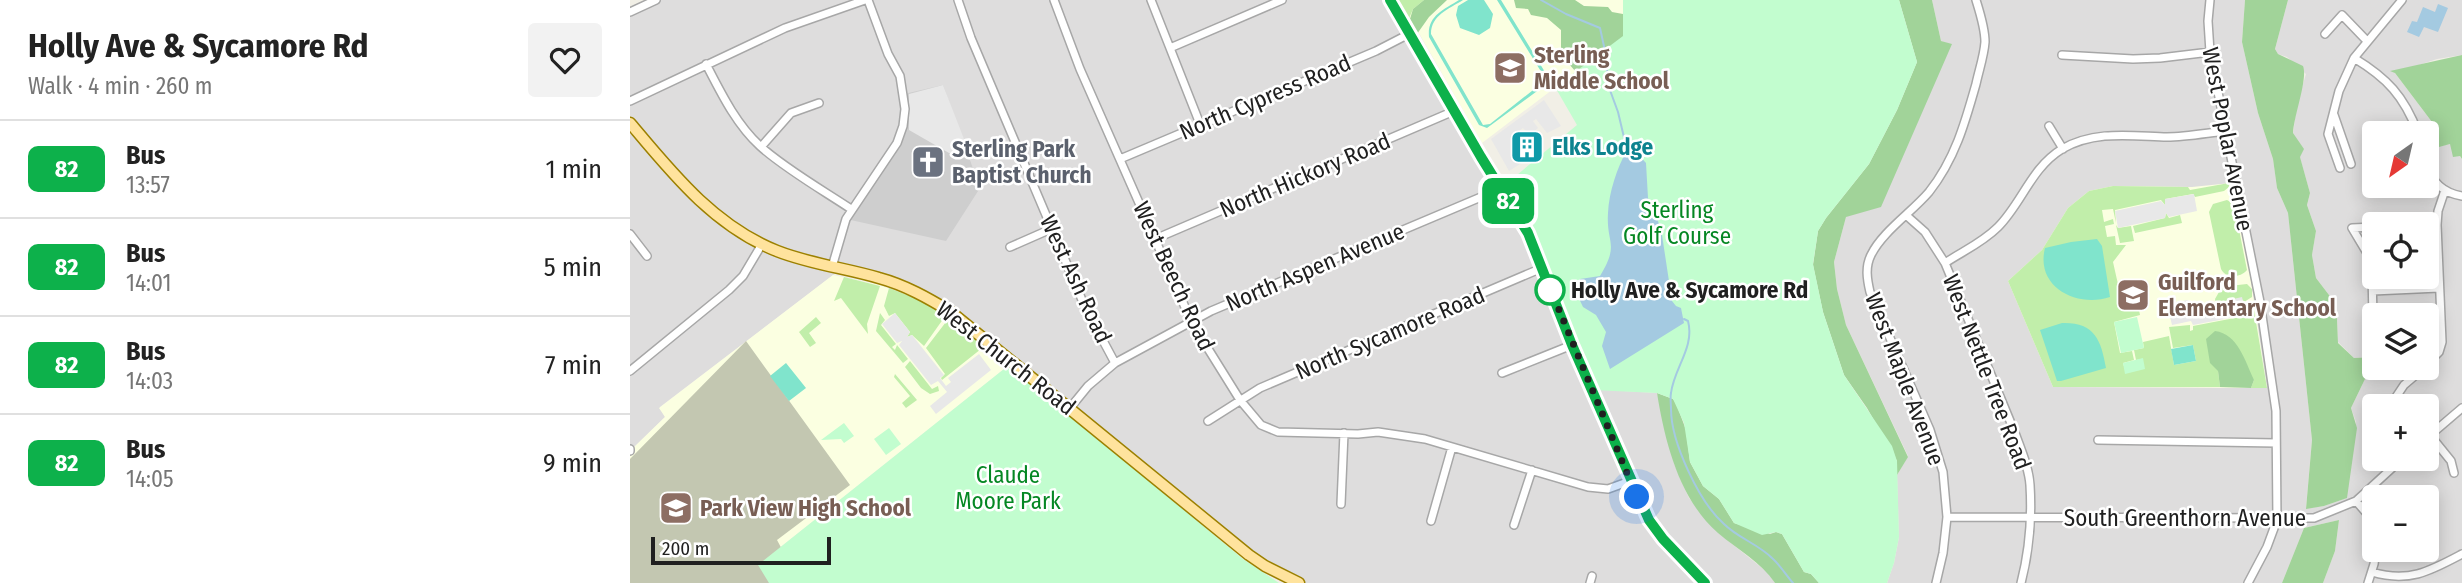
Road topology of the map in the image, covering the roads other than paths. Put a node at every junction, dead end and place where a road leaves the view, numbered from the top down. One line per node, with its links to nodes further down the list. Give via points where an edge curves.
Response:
1 (656, 0): 11 (street)
2 (867, 0): 19 (street, via 785,28); 38 (street, via 900,75 905,110 897,143)
3 (958, 0): 42 (street, West Ash Road)
4 (1054, 0): 31 (street, West Beech Road)
5 (1151, 0): 15 (street)
6 (1282, 0): 15 (street)
7 (1390, 0): 12 (street)
8 (1976, 0): 40 (street, West Maple Avenue, via 1984,44 1966,122 1948,165)
9 (2210, 0): 16 (street, West Poplar Avenue)
10 (2402, 0): 14 (street)
11 (630, 12)
12 (1409, 34): 22 (street); 26 (street, North Cypress Road)
13 (2325, 34): 14 (street, via 2342,15)
14 (2367, 41): 18 (street)
15 (1170, 48): 26 (street)
16 (2210, 52): 17 (street, via 2133,59); 28 (street, West Poplar Avenue)
17 (2062, 55)
18 (2354, 58): 23 (street); 24 (street, via 2380,74)
19 (706, 64): 20 (street); 29 (street, via 725,101)
20 (630, 101)
21 (819, 103): 29 (street, via 791,113)
22 (1454, 111): 35 (street); 44 (street, North Hickory Road)
23 (2334, 115): 32 (street); 33 (street, via 2328,134)
24 (2413, 121)
25 (630, 123): 45 (main road, West Church Road, via 710,211)
26 (1200, 124): 31 (street, North Cypress Road)
27 (2049, 126): 30 (street)
28 (2226, 131): 30 (street, via 2170,137 2110,135); 71 (street, West Poplar Avenue, via 2275,390)
29 (761, 147): 38 (street)
30 (2063, 149): 49 (street, via 2037,171 1998,227)
31 (1120, 159): 44 (street, West Beech Road)
32 (2351, 164)
33 (2340, 168)
34 (2440, 186): 36 (street)
35 (1500, 189): 52 (street, via 1528,233); 56 (street, North Aspen Avenue, via 1231,302)
36 (2445, 190): 37 (street); 39 (street)
37 (2462, 196)
38 (851, 209): 50 (street)
39 (2438, 212)
40 (1907, 216): 49 (street, West Nettle Tree Road, via 1925,232); 81 (street, West Maple Avenue, via 1871,253 1866,278 1930,430 1942,472)
41 (2362, 228): 46 (street, via 2352,228)
42 (1051, 229): 47 (street); 59 (street, West Ash Road)
43 (630, 234): 48 (street)
44 (1155, 239): 56 (street, West Beech Road)
45 (762, 244): 50 (main road, West Church Road); 60 (street, via 729,290)
46 (2362, 244)
47 (1010, 247)
48 (647, 256)
49 (1945, 262): 82 (street, West Nettle Tree Road, via 2024,460 2030,484)
50 (832, 267): 65 (main road, West Church Road, via 886,280 932,300 970,325)
51 (2439, 267): 53 (street)
52 (1542, 268): 57 (street); 64 (street, North Sycamore Road)
53 (2440, 288): 54 (street); 58 (street)
54 (2373, 291): 55 (street)
55 (2373, 303)
56 (1192, 324): 59 (street, North Aspen Avenue); 64 (street, West Beech Road)
57 (1572, 345): 61 (street); 77 (street)
58 (2439, 352)
59 (1115, 363): 65 (street, North Aspen Avenue)
60 (632, 365)
61 (1502, 373)
62 (2410, 380): 63 (street)
63 (2397, 394)
64 (1240, 400): 67 (street, North Sycamore Road); 69 (street, West Beech Road, via 1261,425 1278,432)
65 (1070, 408): 89 (main road, West Church Road, via 1249,555)
66 (2462, 408): 68 (street)
67 (1208, 421)
68 (2439, 427)
69 (1344, 433): 72 (street, West Beech Road, via 1402,435); 79 (street)
70 (2098, 440): 71 (street)
71 (2276, 443): 83 (street)
72 (1452, 447): 74 (street, West Beech Road); 84 (street)
73 (2439, 448): 76 (street, via 2451,461)
74 (1532, 470): 77 (street, West Beech Road, via 1588,487 1608,489); 85 (street)
75 (2389, 471): 78 (street, South Greenthorn Avenue)
76 (2454, 473)
77 (1630, 481): 90 (street, via 1649,520)
78 (2356, 501): 80 (street); 83 (street, South Greenthorn Avenue, via 2314,518)
79 (1341, 504)
80 (2362, 508)
81 (1947, 517): 82 (street, South Greenthorn Avenue); 91 (street, West Maple Avenue)
82 (2029, 518): 83 (street, South Greenthorn Avenue); 92 (street, West Nettle Tree Road)
83 (2277, 520): 93 (street)
84 (1431, 521)
85 (1514, 525)
86 (2462, 554): 88 (street, via 2418,578 2403,581)
87 (2374, 562): 88 (street)
88 (2372, 572): 94 (street)
89 (1299, 583)
90 (1705, 583)
91 (1936, 583)
92 (2021, 583)
93 (2248, 583)
94 (2368, 583)

